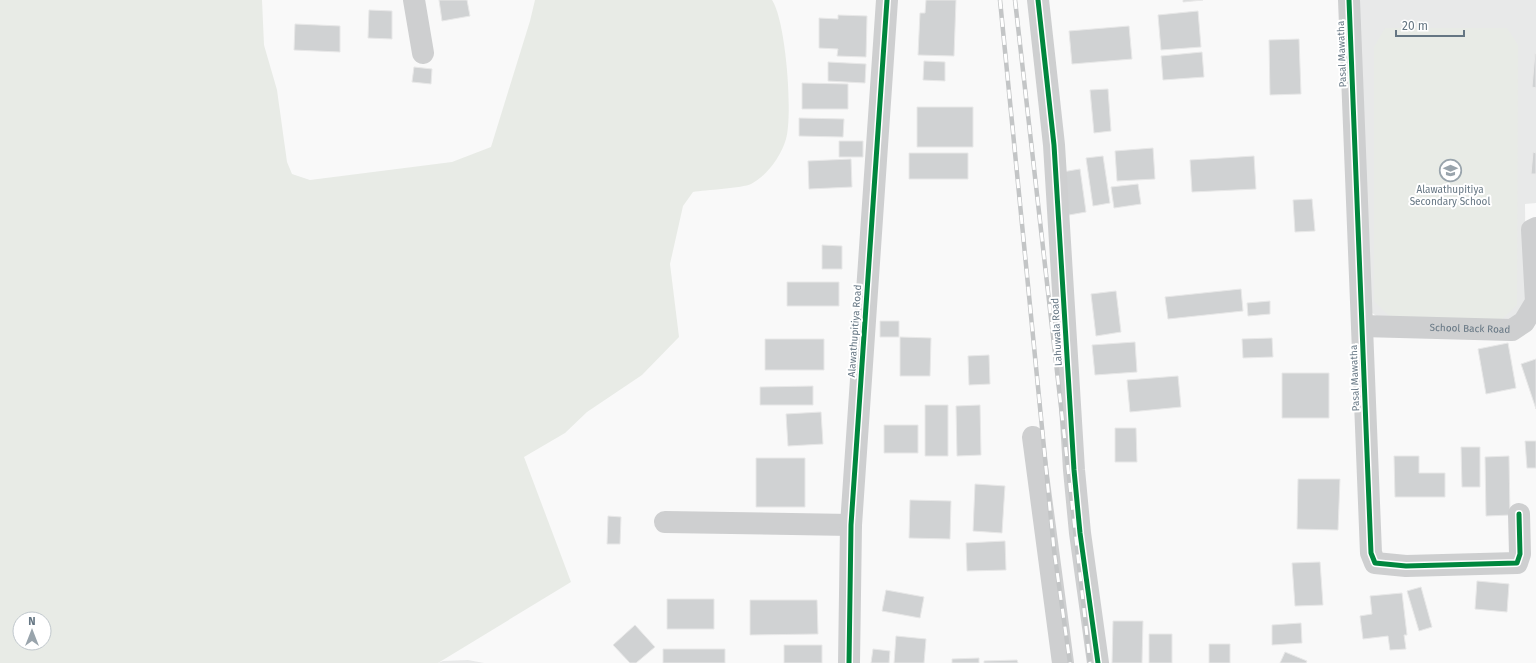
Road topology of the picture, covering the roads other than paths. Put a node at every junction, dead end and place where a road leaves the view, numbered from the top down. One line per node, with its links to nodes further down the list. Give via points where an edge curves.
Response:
1 (414, 0): 5 (street)
2 (886, 0): 11 (street, Alawathupitiya Road)
3 (1038, 0): 14 (street, Lahuwala Road, via 1054,145 1074,470)
4 (1348, 0): 7 (street, Pasal Mawatha)
5 (423, 53)
6 (1536, 228): 7 (street, School Back Road, via 1532,230 1536,302 1524,322 1512,330)
7 (1362, 326): 9 (street, Pasal Mawatha, via 1371,553 1375,563 1406,566 1517,563 1520,554)
8 (1032, 437): 13 (street)
9 (1519, 514)
10 (665, 522): 11 (street)
11 (852, 525): 12 (street, Alawathupitiya Road)
12 (849, 663)
13 (1063, 663)
14 (1098, 663)

